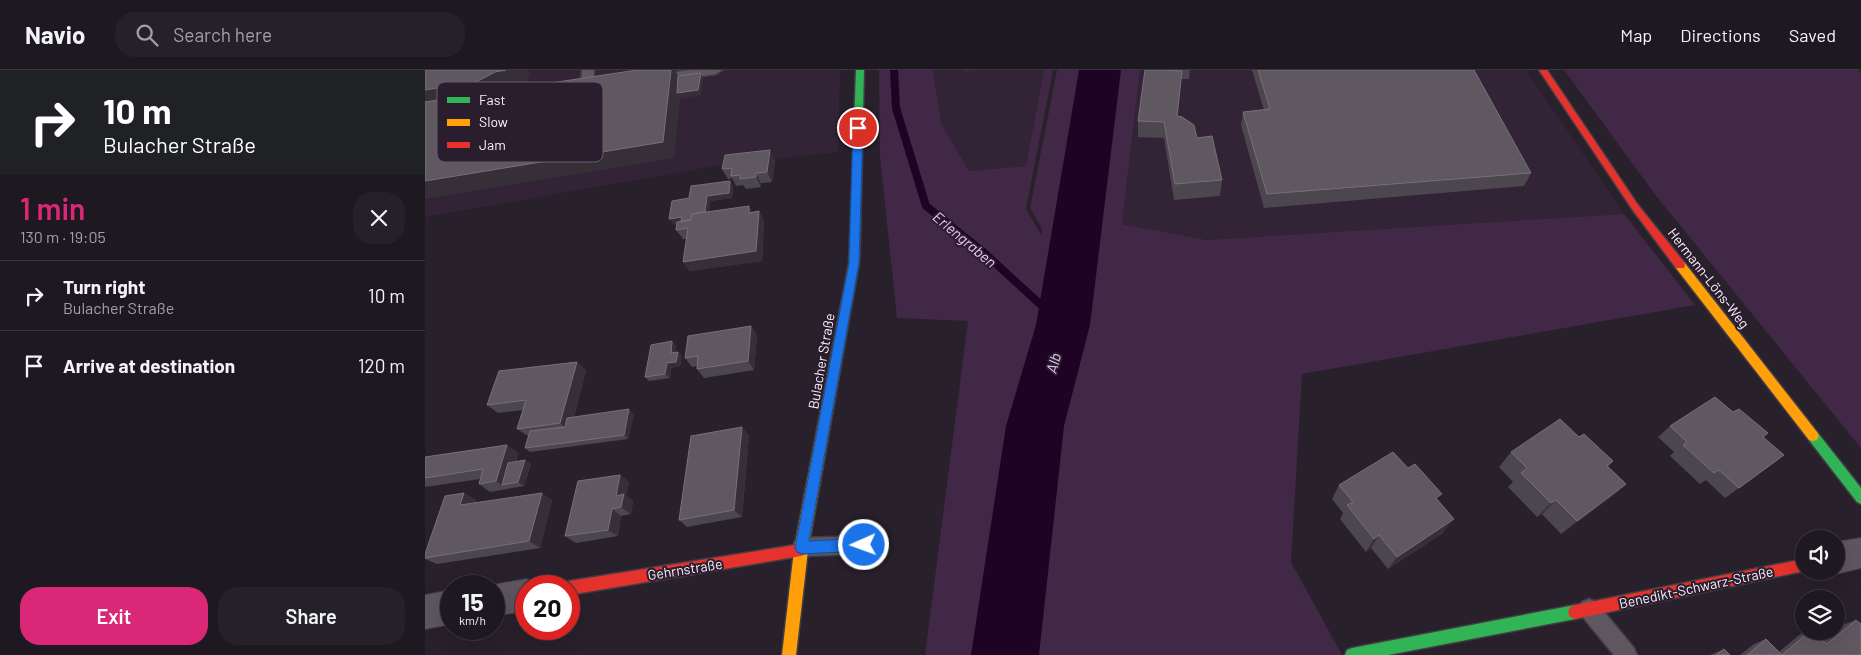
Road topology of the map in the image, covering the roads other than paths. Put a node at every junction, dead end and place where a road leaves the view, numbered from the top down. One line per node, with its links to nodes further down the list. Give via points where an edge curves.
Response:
1 (715, 70): 4 (lane)
2 (860, 70): 9 (street, Bulacher Straße, via 854,263)
3 (1543, 70): 7 (street, Hermann-Löns-Weg, via 1635,207)
4 (647, 80)
5 (603, 86): 6 (lane)
6 (607, 86)
7 (1861, 498)
8 (864, 545): 9 (lane)
9 (801, 549): 13 (street, Gehrnstraße); 18 (street, Bulacher Straße)
10 (1861, 553): 11 (street)
11 (1845, 556)
12 (1795, 567): 15 (street, Benedikt-Schwarz-Straße)
13 (580, 586)
14 (440, 609): 16 (street)
15 (1589, 609): 17 (street, Benedikt-Schwarz-Straße); 20 (lane)
16 (425, 612)
17 (1426, 648): 19 (street, Benedikt-Schwarz-Straße)
18 (789, 655)
19 (1352, 655)
20 (1627, 655)

